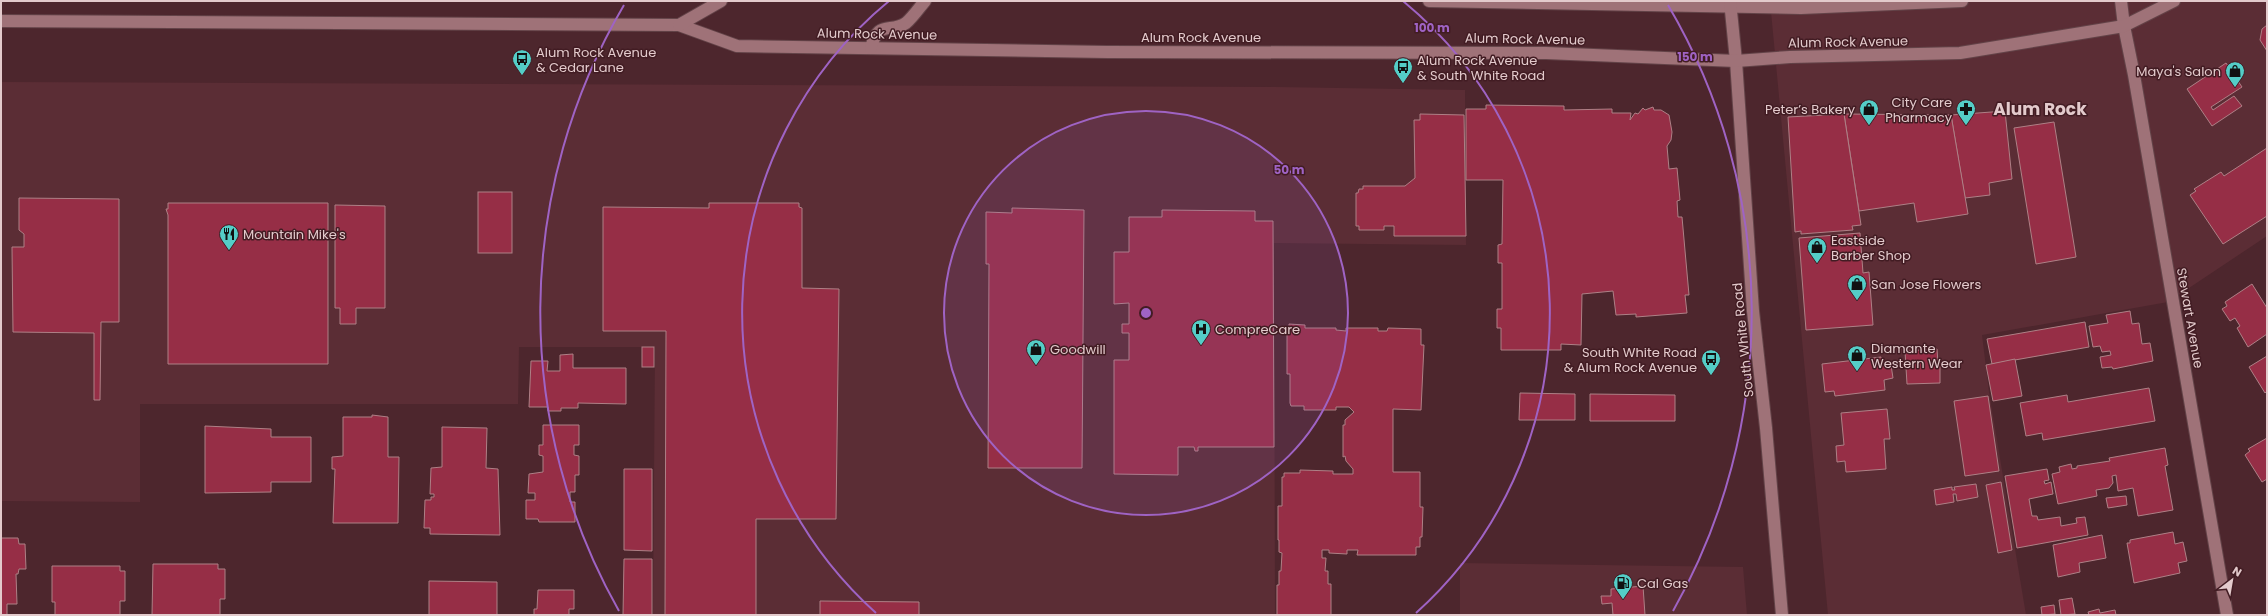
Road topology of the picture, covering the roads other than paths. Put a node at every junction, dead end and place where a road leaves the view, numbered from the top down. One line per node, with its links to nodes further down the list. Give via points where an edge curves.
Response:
1 (721, 1): 9 (main road)
2 (925, 1): 11 (main road, via 905,23 883,29 874,37)
3 (1429, 1): 7 (main road)
4 (1962, 1): 7 (main road, via 1801,8)
5 (2121, 1): 10 (main road, Stewart Avenue)
6 (2174, 1): 10 (main road, Alum Rock Avenue)
7 (1731, 4): 12 (main road, South White Road)
8 (1, 21): 9 (main road, Alum Rock Avenue)
9 (679, 25): 11 (main road, Alum Rock Avenue, via 737,46)
10 (2124, 26): 12 (main road, Alum Rock Avenue, via 1960,53 1790,57); 14 (main road, Stewart Avenue, via 2136,83)
11 (871, 48): 12 (main road, Alum Rock Avenue, via 1107,52 1546,53)
12 (1736, 61): 13 (main road, South White Road, via 1754,317)
13 (1782, 615)
14 (2227, 615)

